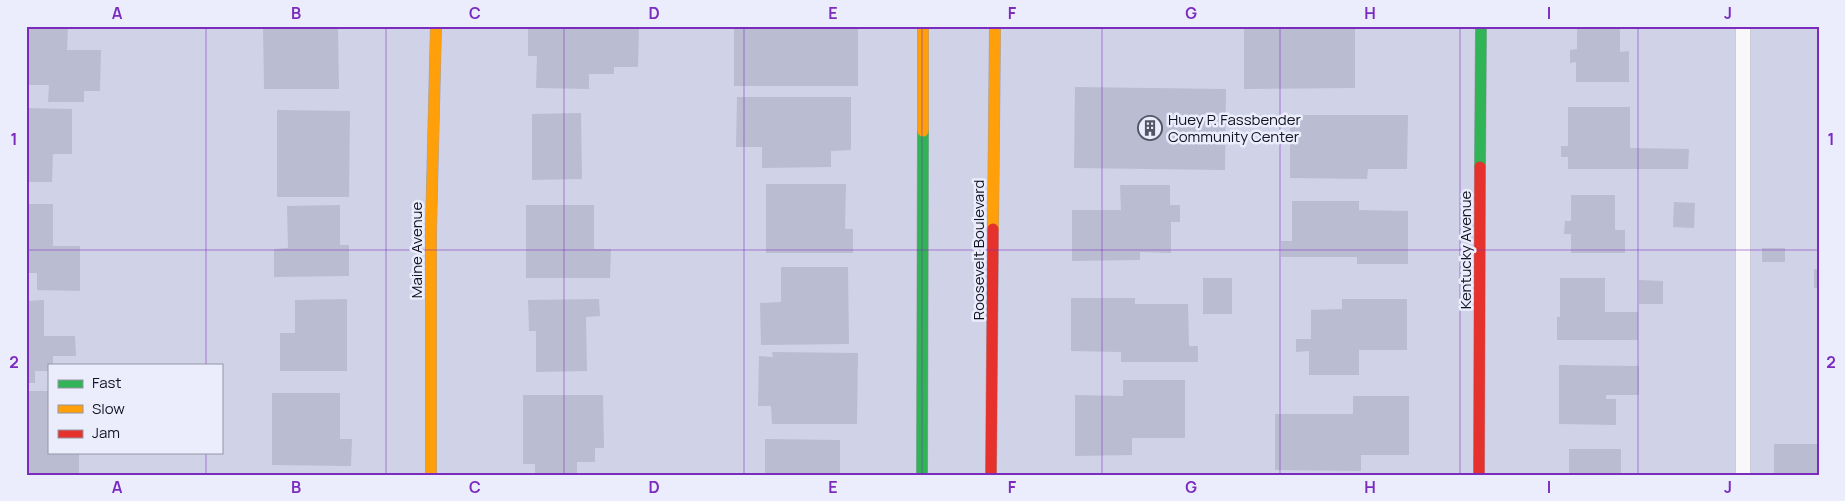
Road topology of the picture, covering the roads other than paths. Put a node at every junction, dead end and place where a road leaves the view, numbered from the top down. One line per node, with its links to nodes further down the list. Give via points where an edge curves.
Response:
1 (436, 26): 6 (street, Maine Avenue, via 431,229)
2 (923, 26): 7 (street)
3 (995, 26): 8 (street, Roosevelt Boulevard)
4 (1482, 26): 9 (street, Kentucky Avenue)
5 (1743, 26): 10 (lane)
6 (431, 475)
7 (922, 475)
8 (991, 475)
9 (1479, 475)
10 (1743, 475)

